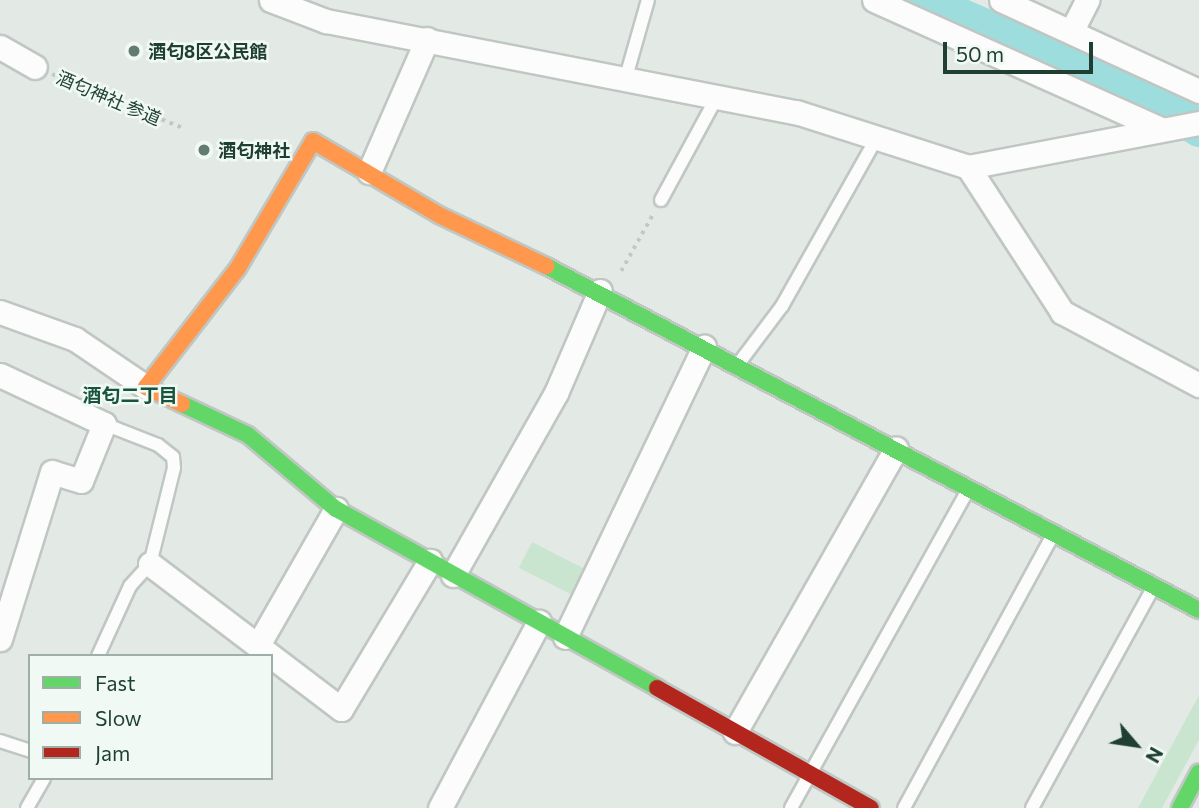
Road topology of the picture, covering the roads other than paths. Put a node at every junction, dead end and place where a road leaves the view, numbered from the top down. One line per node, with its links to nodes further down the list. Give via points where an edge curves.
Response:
1 (271, 0): 7 (street, via 326,21)
2 (648, 0): 10 (lane)
3 (874, 0): 14 (street)
4 (1001, 0): 6 (street)
5 (1087, 0): 6 (street)
6 (1072, 30): 11 (street)
7 (427, 39): 10 (street); 17 (street)
8 (0, 47): 9 (street)
9 (35, 67)
10 (626, 76): 12 (street)
11 (1199, 91)
12 (718, 94): 15 (street); 18 (lane)
13 (1199, 123): 14 (street)
14 (1161, 129): 16 (street)
15 (879, 134): 16 (street); 22 (lane, via 782,306)
16 (968, 167): 24 (street, via 1062,312)
17 (369, 172): 19 (street, via 439,215); 25 (street, via 313,141 238,268)
18 (661, 200)
19 (604, 293): 21 (street); 33 (street, via 556,393)
20 (0, 312): 25 (street, via 75,339)
21 (704, 347): 22 (street); 37 (street)
22 (737, 364): 27 (street)
23 (0, 375): 26 (street)
24 (1199, 385)
25 (146, 387): 29 (street, via 248,435)
26 (104, 424): 32 (lane, via 173,457); 38 (street, via 81,481 52,472)
27 (895, 449): 28 (street); 43 (street)
28 (969, 488): 30 (street); 47 (lane)
29 (336, 509): 31 (street); 39 (street)
30 (1054, 533): 34 (street); 53 (lane)
31 (430, 561): 33 (street); 42 (street, via 341,709)
32 (150, 565): 39 (street); 40 (lane, via 130,586)
33 (453, 575): 36 (street)
34 (1154, 586): 35 (street); 54 (lane)
35 (1199, 610)
36 (539, 622): 37 (street); 50 (street)
37 (565, 637): 43 (street)
38 (0, 639)
39 (258, 645): 41 (street)
40 (99, 654)
41 (270, 654)
42 (273, 657)
43 (735, 732): 47 (street)
44 (0, 741): 45 (lane)
45 (28, 750)
46 (1199, 773): 55 (street)
47 (813, 775): 51 (lane); 52 (street)
48 (43, 780): 49 (lane)
49 (27, 808)
50 (440, 808)
51 (791, 808)
52 (872, 808)
53 (904, 808)
54 (1032, 808)
55 (1180, 808)

